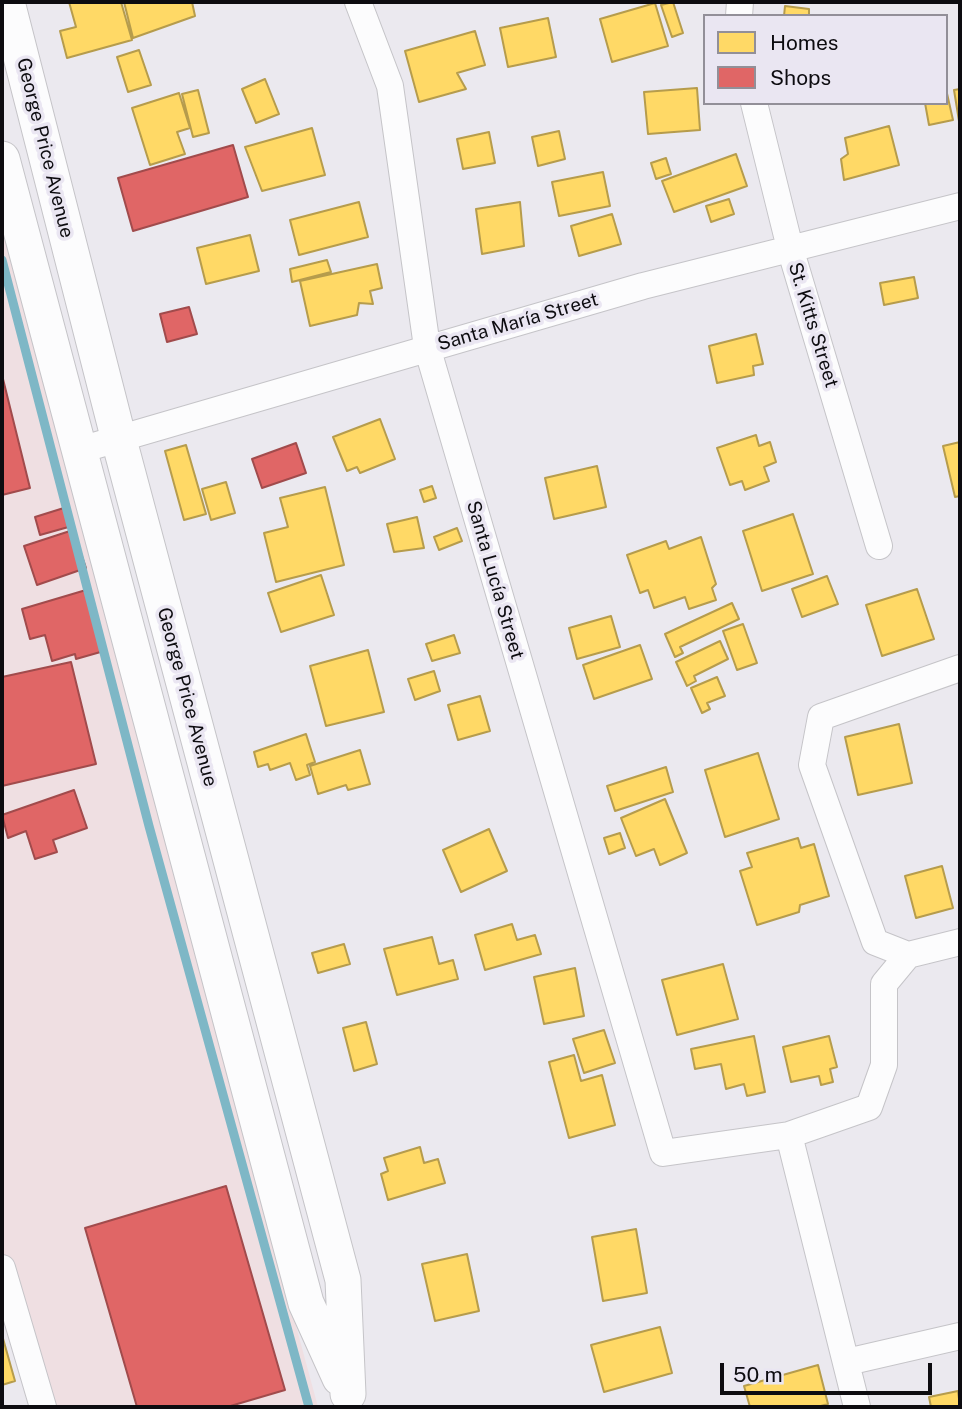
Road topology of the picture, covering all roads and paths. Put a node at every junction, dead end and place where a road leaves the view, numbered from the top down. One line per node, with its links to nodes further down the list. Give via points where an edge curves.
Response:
1 (7, 2): 3 (main road, George Price Avenue)
2 (358, 2): 8 (street, Santa Lucía Street, via 390,86)
3 (11, 57): 9 (main road, George Price Avenue)
4 (754, 105): 7 (street, St. Kitts Street)
5 (2, 159): 10 (main road, George Price Avenue)
6 (960, 206): 7 (street, Santa María Street)
7 (790, 248): 8 (street, Santa María Street); 11 (street, St. Kitts Street)
8 (427, 347): 9 (street, Santa María Street); 17 (street, Santa Lucía Street, via 663,1153)
9 (119, 440): 10 (street, Santa María Street); 21 (main road, George Price Avenue, via 343,1280)
10 (80, 450): 21 (main road, George Price Avenue, via 306,1303)
11 (879, 545)
12 (960, 668): 13 (street, via 821,718 812,765)
13 (875, 942): 15 (street); 16 (street)
14 (960, 942): 15 (street)
15 (908, 955): 16 (street)
16 (884, 984): 17 (street, via 884,1065 869,1107)
17 (789, 1135): 20 (street)
18 (2, 1268): 22 (street)
19 (960, 1336): 20 (street)
20 (847, 1362): 23 (street)
21 (350, 1401)
22 (43, 1407)
23 (857, 1407)

